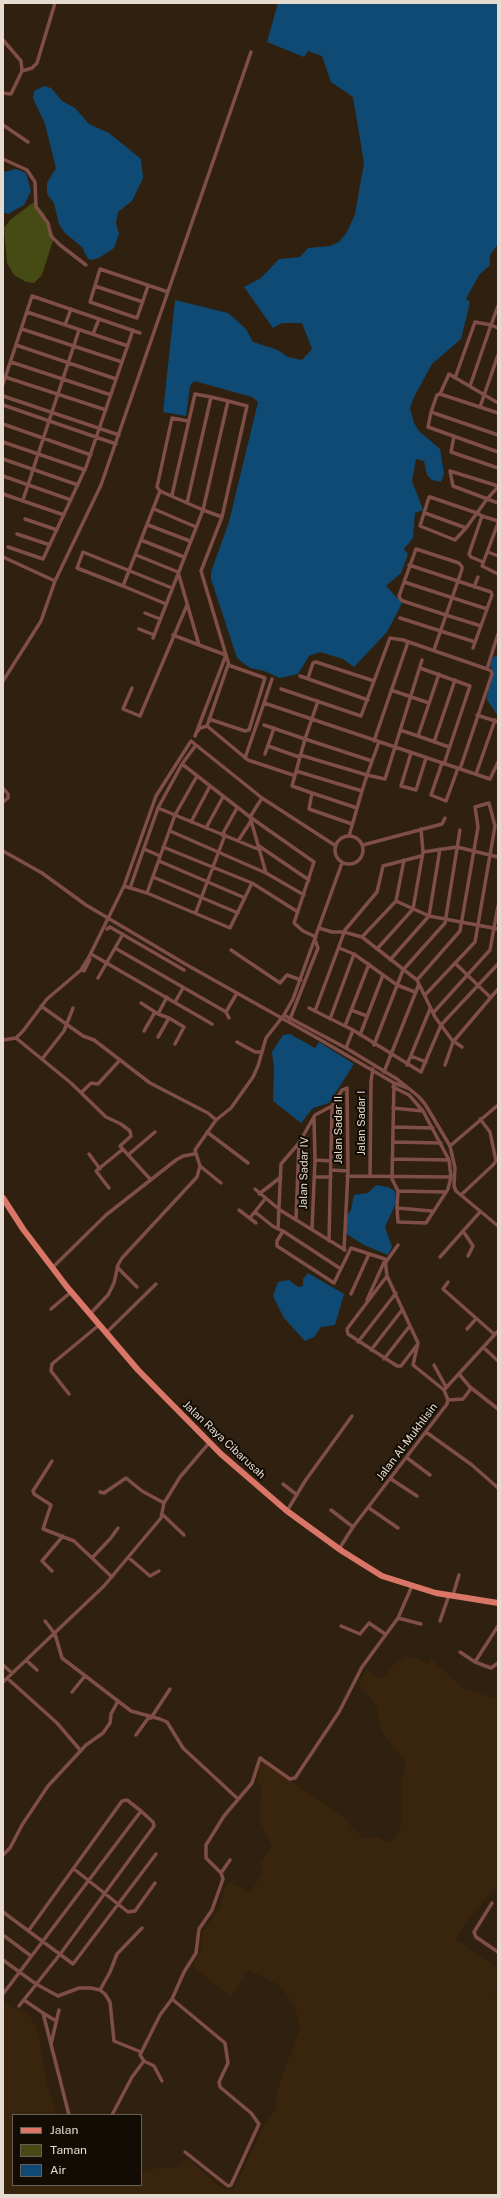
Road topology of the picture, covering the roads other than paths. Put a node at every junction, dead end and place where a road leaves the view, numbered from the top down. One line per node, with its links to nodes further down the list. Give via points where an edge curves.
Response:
1 (55, 3): 4 (street, via 39,59 32,68)
2 (3, 40): 4 (street, via 21,61)
3 (251, 52): 12 (street)
4 (22, 71): 5 (street, via 11,94)
5 (3, 93)
6 (3, 125): 7 (street)
7 (28, 142)
8 (3, 159): 9 (street, via 27,170 35,182 36,206 48,223 52,236)
9 (86, 265)
10 (95, 286): 11 (street, via 100,269); 13 (street); 13 (street, via 90,302 137,318)
11 (148, 286): 12 (street); 13 (street)
12 (168, 292): 57 (street)
13 (142, 302)
14 (498, 306): 19 (street)
15 (71, 309): 16 (street, via 32,296); 17 (street); 18 (street)
16 (27, 312): 18 (street); 21 (street)
17 (98, 319): 23 (street); 25 (street)
18 (65, 325): 22 (street)
19 (491, 325): 20 (street); 34 (street, via 476,321); 38 (street)
20 (498, 328)
21 (22, 329): 26 (street); 27 (street)
22 (79, 330): 25 (street); 27 (street)
23 (133, 330): 24 (street); 28 (street)
24 (140, 332)
25 (93, 334): 28 (street)
26 (16, 345): 30 (street); 31 (street)
27 (74, 346): 31 (street); 32 (street)
28 (128, 346): 32 (street)
29 (498, 355): 42 (street)
30 (11, 362): 33 (street); 35 (street)
31 (68, 362): 35 (street); 36 (street)
32 (122, 362): 36 (street)
33 (5, 378): 37 (street); 40 (street)
34 (455, 378): 38 (street); 39 (street, via 448,375)
35 (63, 379): 40 (street); 41 (street)
36 (116, 379): 41 (street)
37 (3, 384)
38 (470, 386): 42 (street)
39 (440, 394): 48 (street); 51 (street, via 437,395)
40 (58, 395): 49 (street); 50 (street)
41 (111, 395): 49 (street)
42 (484, 395): 46 (street); 48 (street)
43 (3, 396): 50 (street)
44 (212, 397): 45 (street); 54 (street, via 195,394); 81 (street)
45 (228, 401): 84 (street); 89 (street, via 247,406)
46 (498, 402)
47 (3, 405): 53 (street)
48 (480, 407): 52 (street)
49 (106, 410): 56 (street)
50 (52, 412): 53 (street); 56 (street)
51 (431, 412): 58 (street); 59 (street, via 427,426)
52 (498, 414)
53 (49, 421): 60 (street); 61 (street)
54 (188, 421): 75 (street, via 172,418 157,487); 77 (street)
55 (3, 424): 60 (street)
56 (100, 428): 57 (street); 61 (street)
57 (119, 435): 63 (street)
58 (498, 435)
59 (454, 436): 64 (street); 68 (street, via 451,452)
60 (43, 438): 65 (street); 66 (street)
61 (96, 438): 63 (street); 66 (street)
62 (3, 442): 65 (street)
63 (116, 444): 115 (street, via 101,485)
64 (498, 452)
65 (38, 454): 69 (street); 70 (street)
66 (91, 455): 70 (street)
67 (3, 459): 69 (street)
68 (498, 468)
69 (33, 469): 72 (street); 73 (street)
70 (85, 470): 73 (street)
71 (3, 476): 72 (street)
72 (28, 485): 79 (street); 80 (street)
73 (78, 485): 80 (street)
74 (498, 486): 78 (street); 78 (street, via 450,471 452,486)
75 (160, 491): 77 (street); 83 (street)
76 (3, 494): 79 (street)
77 (172, 495): 81 (street)
78 (487, 499): 82 (street); 86 (street)
79 (22, 500): 87 (street)
80 (71, 500): 87 (street)
81 (187, 503): 84 (street)
82 (498, 503)
83 (154, 509): 92 (street); 93 (street)
84 (203, 510): 89 (street); 93 (street)
85 (425, 513): 86 (street, via 430,497); 94 (street); 94 (street, via 421,527 454,540)
86 (476, 514): 88 (street); 94 (street)
87 (64, 515): 95 (street)
88 (482, 516): 91 (street); 108 (street, via 469,554)
89 (222, 517): 138 (street, via 201,572)
90 (25, 519): 95 (street)
91 (498, 522): 97 (street)
92 (148, 524): 99 (street); 100 (street)
93 (196, 527): 100 (street)
94 (466, 528)
95 (57, 530): 101 (street)
96 (17, 534): 101 (street)
97 (493, 537): 98 (street); 103 (street)
98 (498, 538)
99 (141, 540): 104 (street); 107 (street)
100 (190, 541): 107 (street)
101 (50, 545): 102 (street, via 43,559)
102 (8, 547)
103 (488, 552): 105 (street); 108 (street)
104 (136, 555): 110 (street); 111 (street)
105 (498, 556)
106 (3, 557): 115 (street)
107 (184, 557): 111 (street)
108 (483, 562): 112 (street, via 483,568)
109 (409, 565): 114 (street); 114 (street, via 416,548 459,563 462,569); 116 (street)
110 (129, 570): 117 (street); 117 (street, via 83,552 77,568); 119 (street)
111 (178, 572): 119 (street); 122 (street)
112 (498, 574)
113 (478, 577): 118 (street)
114 (458, 581): 118 (street); 120 (street)
115 (55, 582): 148 (street, via 41,621)
116 (404, 582): 120 (street); 125 (street, via 400,596 402,600)
117 (123, 586): 121 (street)
118 (474, 587): 123 (street, via 492,593)
119 (172, 588): 121 (street)
120 (452, 598): 123 (street); 125 (street)
121 (166, 604): 127 (street)
122 (187, 604): 132 (street); 135 (street)
123 (487, 609): 128 (street)
124 (145, 613): 127 (street)
125 (446, 615): 128 (street); 130 (street)
126 (400, 618): 130 (street)
127 (160, 619): 129 (street, via 153,637)
128 (481, 626): 134 (street)
129 (139, 629)
130 (440, 631): 134 (street); 137 (street)
131 (498, 634): 142 (street)
132 (174, 636): 135 (street); 150 (street, via 140,716 123,709)
133 (408, 642): 137 (street); 149 (street, via 389,639); 152 (street)
134 (475, 642): 136 (street)
135 (199, 645): 138 (street)
136 (473, 648)
137 (434, 650): 142 (street)
138 (226, 655): 140 (street); 166 (street)
139 (422, 660): 141 (street)
140 (229, 665): 159 (street); 159 (street, via 265,678 249,730 245,731)
141 (420, 668): 143 (street); 153 (street)
142 (487, 669): 158 (street, via 492,674)
143 (439, 674): 147 (street); 157 (street)
144 (300, 676): 145 (street)
145 (308, 678): 149 (street, via 313,663 316,662); 154 (street)
146 (272, 679): 156 (street)
147 (455, 680): 172 (street); 176 (street, via 470,686)
148 (3, 681)
149 (374, 681): 154 (street)
150 (132, 688)
151 (282, 689): 155 (street)
152 (391, 690): 153 (street); 170 (street)
153 (410, 696): 157 (street); 165 (street)
154 (368, 700): 155 (street, via 361,716)
155 (318, 701): 160 (street)
156 (264, 703): 160 (street); 180 (street)
157 (429, 703): 167 (street)
158 (477, 715): 161 (street); 186 (street)
159 (209, 719): 163 (street)
160 (312, 719): 168 (street); 170 (street)
161 (496, 721): 188 (street)
162 (264, 725): 164 (street)
163 (207, 726): 166 (street, via 200,728); 180 (street)
164 (274, 728): 168 (street); 174 (street)
165 (400, 730): 167 (street); 175 (street)
166 (194, 736): 169 (street)
167 (418, 736): 172 (street)
168 (305, 739): 179 (street); 182 (street)
169 (191, 741): 173 (street); 199 (street, via 160,790)
170 (374, 741): 171 (street)
171 (379, 742): 175 (street); 182 (street)
172 (434, 742): 176 (street)
173 (196, 746): 184 (street); 197 (street)
174 (268, 746): 178 (street); 179 (street)
175 (395, 747): 177 (street); 191 (street, via 385,779)
176 (449, 747): 185 (street)
177 (411, 753): 181 (street); 181 (street, via 401,786 416,790)
178 (265, 754)
179 (300, 756): 187 (street); 191 (street)
180 (245, 758): 189 (street)
181 (426, 758): 185 (street)
182 (372, 761): 191 (street)
183 (498, 762): 188 (street, via 491,779)
184 (182, 764): 190 (street); 200 (street)
185 (443, 764): 186 (street); 186 (street, via 432,795 446,801)
186 (459, 769): 188 (street)
187 (296, 771): 189 (street); 194 (street)
188 (476, 774)
189 (293, 775): 195 (street, via 292,787)
190 (197, 776): 192 (street); 203 (street)
191 (367, 776): 194 (street)
192 (210, 786): 196 (street); 206 (street)
193 (3, 788): 198 (street, via 8,798)
194 (362, 792): 202 (street)
195 (312, 793): 202 (street); 207 (street, via 309,809)
196 (223, 797): 201 (street); 208 (street)
197 (262, 798): 205 (street); 217 (street)
198 (3, 802)
199 (153, 806): 200 (street); 239 (street)
200 (158, 808): 203 (street); 221 (street)
201 (237, 808): 205 (street); 212 (street)
202 (357, 808): 207 (street)
203 (175, 815): 206 (street); 211 (street)
204 (444, 818): 209 (street, via 442,824)
205 (250, 819): 214 (street); 216 (street); 236 (street, via 313,861)
206 (191, 822): 208 (street)
207 (352, 824): 213 (street)
208 (206, 828): 212 (street)
209 (421, 829): 215 (street); 226 (street)
210 (460, 830): 219 (street)
211 (170, 831): 218 (street); 225 (street)
212 (223, 835): 214 (street); 225 (street)
213 (349, 836): 215 (street, via 360,840); 217 (street, via 341,839)
214 (238, 841): 222 (street)
215 (363, 845): 232 (street, via 363,855 357,863)
216 (258, 846): 222 (street); 236 (street)
217 (336, 846): 232 (street, via 336,856)
218 (163, 847): 228 (street); 233 (street)
219 (457, 847): 220 (street); 223 (street); 253 (street)
220 (440, 848): 226 (street); 251 (street)
221 (144, 849): 228 (street); 240 (street)
222 (260, 850): 234 (street)
223 (474, 850): 227 (street); 227 (street, via 478,824 475,807 488,803 495,826); 254 (street)
224 (3, 851): 252 (street, via 42,873)
225 (219, 851): 233 (street); 234 (street)
226 (422, 854): 230 (street); 247 (street)
227 (490, 854): 229 (street); 255 (street)
228 (160, 856): 231 (street)
229 (498, 857)
230 (404, 860): 245 (street); 258 (street, via 383,866 377,892)
231 (159, 861): 235 (street); 237 (street)
232 (342, 863): 256 (street)
233 (213, 867): 237 (street); 238 (street)
234 (266, 873): 242 (street)
235 (153, 877): 241 (street); 243 (street)
236 (309, 880): 242 (street)
237 (207, 882): 243 (street); 244 (street)
238 (252, 883): 244 (street); 249 (street)
239 (124, 886): 240 (street); 252 (street)
240 (130, 888): 241 (street)
241 (147, 893): 248 (street)
242 (304, 895): 249 (street)
243 (201, 898): 248 (street); 250 (street)
244 (245, 898): 250 (street)
245 (396, 901): 247 (street); 260 (street)
246 (498, 906): 257 (street)
247 (413, 909): 251 (street); 264 (street)
248 (196, 912): 250 (street, via 230,928)
249 (298, 912): 261 (street, via 295,925)
250 (238, 913)
251 (429, 916): 253 (street); 268 (street)
252 (109, 919): 266 (street); 286 (street)
253 (446, 920): 254 (street); 274 (street, via 443,927)
254 (462, 923): 255 (street); 280 (street, via 458,934)
255 (478, 926): 257 (street); 270 (street, via 475,942)
256 (319, 928): 258 (street); 261 (street)
257 (496, 929): 276 (street, via 490,948)
258 (344, 932): 260 (street); 263 (street)
259 (123, 934): 262 (street); 266 (street, via 108,926); 273 (street)
260 (362, 937): 264 (street)
261 (316, 938): 279 (street); 306 (street, via 318,948)
262 (115, 948): 269 (street); 283 (street)
263 (338, 948): 267 (street); 297 (street)
264 (377, 949): 268 (street)
265 (231, 950): 279 (street, via 280,983 287,975)
266 (92, 954): 269 (street); 275 (street); 292 (street, via 81,970)
267 (354, 954): 271 (street); 305 (street)
268 (390, 960): 274 (street)
269 (107, 963): 278 (street); 288 (street)
270 (455, 963): 276 (street); 287 (street)
271 (369, 964): 277 (street); 296 (street)
272 (498, 964): 282 (street)
273 (184, 970)
274 (403, 970): 280 (street); 281 (street)
275 (84, 971)
276 (466, 974): 282 (street); 300 (street)
277 (383, 975): 281 (street); 301 (street)
278 (98, 978)
279 (301, 980): 302 (street)
280 (418, 982): 285 (street); 287 (street)
281 (397, 985): 285 (street); 321 (street)
282 (478, 985): 289 (street); 309 (street)
283 (183, 988): 290 (street); 298 (street)
284 (498, 989): 289 (street)
285 (415, 992): 325 (street)
286 (237, 993): 298 (street); 302 (street)
287 (425, 995): 295 (street)
288 (167, 997): 290 (street); 299 (street)
289 (490, 997): 319 (street)
290 (174, 1002): 307 (street)
291 (141, 1003): 299 (street)
292 (41, 1006): 308 (street); 316 (street)
293 (74, 1008): 308 (street)
294 (309, 1008): 297 (street)
295 (430, 1009): 300 (street); 326 (street)
296 (352, 1010): 301 (street); 310 (street)
297 (315, 1011): 305 (street)
298 (226, 1012): 304 (street)
299 (156, 1013): 303 (street); 312 (street)
300 (433, 1013): 309 (street)
301 (367, 1016): 313 (street)
302 (283, 1017): 306 (street); 315 (street); 324 (street, via 266,1038)
303 (169, 1018): 314 (street); 320 (street, via 184,1027)
304 (229, 1018)
305 (330, 1018): 310 (street)
306 (290, 1019): 315 (street)
307 (212, 1024)
308 (67, 1025): 327 (street, via 60,1039); 328 (street, via 94,1040)
309 (441, 1025): 319 (street); 329 (street)
310 (345, 1026): 311 (street)
311 (353, 1030): 313 (street); 322 (street)
312 (144, 1031)
313 (360, 1035): 321 (street)
314 (158, 1037)
315 (321, 1037): 322 (street); 332 (street)
316 (16, 1038): 317 (street); 327 (street)
317 (3, 1040)
318 (237, 1042): 324 (street, via 255,1052)
319 (453, 1042): 323 (street); 331 (street)
320 (175, 1044)
321 (374, 1045): 325 (street)
322 (346, 1048): 332 (street)
323 (462, 1048)
324 (262, 1052): 344 (street, via 253,1077 231,1108)
325 (390, 1055): 330 (street); 333 (street)
326 (411, 1056): 329 (street); 330 (street)
327 (42, 1059): 337 (street)
328 (119, 1061): 337 (street, via 98,1084 91,1083); 344 (street, via 150,1083)
329 (426, 1062): 330 (street, via 421,1072)
330 (407, 1065)
331 (445, 1065)
332 (373, 1068): 333 (street); 335 (street); 368 (street, Jalan Sadar I)
333 (384, 1072): 334 (street)
334 (396, 1079): 335 (street); 336 (street)
335 (393, 1085): 336 (street); 340 (street); 341 (street, via 409,1095)
336 (408, 1088): 352 (street, via 425,1104)
337 (81, 1093): 353 (street, via 111,1121 121,1124 131,1133 120,1146)
338 (498, 1105): 343 (street)
339 (332, 1106): 342 (street, Jalan Sadar II); 360 (street); 365 (street, Jalan Sadar II, via 342,1090 348,1089)
340 (393, 1108): 341 (street); 345 (street)
341 (422, 1111): 346 (street)
342 (314, 1117): 350 (street, Jalan Sadar II); 358 (street, Jalan Sadar IV)
343 (480, 1119): 352 (street); 380 (street, via 490,1132 496,1161)
344 (216, 1120): 348 (street)
345 (394, 1127): 346 (street); 349 (street)
346 (433, 1128): 351 (street)
347 (155, 1132): 356 (street)
348 (207, 1132): 355 (street); 361 (street)
349 (393, 1142): 351 (street); 357 (street)
350 (298, 1143): 366 (street, Jalan Sadar II, via 281,1164); 390 (street)
351 (441, 1143): 359 (street)
352 (450, 1146): 380 (street, via 456,1171 454,1186)
353 (123, 1149): 356 (street); 363 (street)
354 (89, 1154): 363 (street)
355 (194, 1154): 362 (street); 373 (street, via 180,1158)
356 (128, 1155): 373 (street)
357 (392, 1159): 359 (street); 369 (street)
358 (315, 1160): 360 (street); 370 (street, Jalan Sadar IV)
359 (450, 1160): 371 (street)
360 (332, 1161): 364 (street)
361 (248, 1163)
362 (200, 1166): 374 (street); 405 (street, via 195,1180 122,1258)
363 (100, 1169): 375 (street, via 96,1173)
364 (331, 1170): 365 (street); 372 (street)
365 (348, 1171): 367 (street, Jalan Sadar II)
366 (281, 1176): 379 (street); 385 (street, Jalan Sadar II)
367 (347, 1176): 368 (street); 400 (street, Jalan Sadar II)
368 (370, 1176): 369 (street)
369 (393, 1176): 371 (street); 377 (street)
370 (314, 1177): 372 (street); 394 (street, Jalan Sadar IV)
371 (451, 1177): 378 (street)
372 (331, 1178): 397 (street)
373 (151, 1180): 406 (street, via 106,1215)
374 (221, 1183)
375 (109, 1188)
376 (254, 1189): 379 (street)
377 (398, 1191): 378 (street); 383 (street)
378 (446, 1192): 386 (street)
379 (259, 1194): 381 (street)
380 (462, 1195): 388 (street)
381 (265, 1199): 385 (street); 387 (street)
382 (4, 1201): 406 (main road, Jalan Raya Cibarusah)
383 (397, 1208): 386 (street); 386 (street, via 396,1221 399,1223 424,1224)
384 (239, 1210): 389 (street)
385 (280, 1210): 390 (street); 393 (street, Jalan Sadar II)
386 (432, 1211)
387 (255, 1212): 389 (street); 393 (street)
388 (480, 1212): 392 (street); 396 (street)
389 (250, 1218): 391 (street)
390 (296, 1219): 394 (street)
391 (256, 1223)
392 (498, 1226)
393 (278, 1229): 395 (street)
394 (312, 1229): 397 (street)
395 (284, 1230): 407 (street); 407 (street, via 277,1241 277,1246 331,1282 336,1282)
396 (463, 1231): 402 (street, via 474,1246); 403 (street)
397 (329, 1241): 400 (street)
398 (398, 1245): 404 (street)
399 (350, 1249): 400 (street); 401 (street); 407 (street)
400 (344, 1250)
401 (369, 1254): 404 (street); 413 (street)
402 (468, 1256)
403 (440, 1257)
404 (385, 1260): 408 (street); 415 (street)
405 (117, 1267): 411 (street); 418 (street, via 114,1283 106,1298)
406 (52, 1268): 412 (main road, Jalan Raya Cibarusah)
407 (341, 1269)
408 (387, 1276): 414 (street); 415 (street)
409 (448, 1282): 419 (street, via 443,1289)
410 (156, 1284): 424 (street)
411 (137, 1287)
412 (71, 1292): 416 (street); 418 (main road, Jalan Raya Cibarusah)
413 (351, 1294)
414 (396, 1294): 417 (street); 426 (street)
415 (365, 1305): 426 (street, via 347,1329 348,1334)
416 (51, 1309)
417 (402, 1310): 421 (street); 429 (street)
418 (90, 1314): 420 (main road, Jalan Raya Cibarusah)
419 (475, 1320): 422 (street); 425 (street)
420 (99, 1325): 424 (main road, Jalan Raya Cibarusah); 436 (street, via 52,1364 51,1371)
421 (409, 1326): 427 (street); 430 (street)
422 (467, 1329)
423 (498, 1331): 425 (street)
424 (106, 1332): 441 (main road, Jalan Raya Cibarusah, via 138,1370)
425 (494, 1334): 428 (street)
426 (358, 1342): 429 (street)
427 (418, 1343): 430 (street, via 401,1366); 435 (street, via 413,1365)
428 (483, 1347): 431 (street); 433 (street)
429 (371, 1350): 430 (street)
430 (384, 1359)
431 (498, 1361)
432 (434, 1365): 435 (street, Jalan Al-Mukhlisin)
433 (459, 1374): 434 (street); 435 (street)
434 (470, 1387): 437 (street, via 469,1393 463,1399); 438 (street)
435 (445, 1388): 437 (street, Jalan Al-Mukhlisin)
436 (69, 1394)
437 (448, 1400): 440 (street, Jalan Al-Mukhlisin)
438 (498, 1409)
439 (352, 1416): 449 (street)
440 (426, 1432): 442 (street, Jalan Al-Mukhlisin); 447 (street, via 472,1465)
441 (209, 1443): 451 (street, via 183,1474); 454 (main road, Jalan Raya Cibarusah)
442 (407, 1458): 444 (street); 445 (street, Jalan Al-Mukhlisin)
443 (52, 1461): 460 (street, via 33,1492 51,1505 43,1529)
444 (430, 1475)
445 (391, 1479): 450 (street); 452 (street, Jalan Al-Mukhlisin)
446 (283, 1484): 449 (street)
447 (498, 1488)
448 (100, 1492): 451 (street, via 104,1493 126,1478 142,1491)
449 (297, 1495): 454 (street)
450 (417, 1496)
451 (164, 1503): 455 (street)
452 (369, 1508): 456 (street, Jalan Al-Mukhlisin); 458 (street)
453 (331, 1510): 456 (street)
454 (287, 1511): 461 (main road, Jalan Raya Cibarusah)
455 (163, 1515): 459 (street); 463 (street)
456 (353, 1527): 461 (street, Jalan Al-Mukhlisin)
457 (118, 1528): 462 (street)
458 (398, 1528)
459 (184, 1535)
460 (63, 1536): 462 (street, via 74,1541); 464 (street, via 42,1561)
461 (339, 1549): 468 (main road, Jalan Raya Cibarusah, via 382,1576)
462 (92, 1558): 467 (street)
463 (129, 1558): 465 (street, via 150,1576); 467 (street)
464 (52, 1571)
465 (159, 1571)
466 (459, 1575): 469 (street)
467 (112, 1577): 477 (street, via 90,1602)
468 (412, 1586): 469 (main road, Jalan Raya Cibarusah); 471 (street)
469 (451, 1595): 470 (main road, Jalan Raya Cibarusah); 473 (street)
470 (498, 1603)
471 (398, 1618): 474 (street); 478 (street)
472 (45, 1621): 477 (street)
473 (440, 1621)
474 (421, 1624)
475 (341, 1626): 478 (street, via 360,1634 369,1623)
476 (498, 1626): 481 (street)
477 (55, 1634): 480 (street); 486 (street, via 62,1658)
478 (385, 1634): 495 (street, via 362,1667 339,1712 295,1778 290,1779 260,1758 255,1778)
479 (460, 1652): 481 (street)
480 (26, 1660): 484 (street); 485 (street)
481 (475, 1662): 482 (street, via 491,1668)
482 (498, 1663)
483 (3, 1665): 485 (street)
484 (37, 1670)
485 (12, 1673): 487 (street)
486 (85, 1676): 490 (street); 491 (street)
487 (8, 1678): 488 (street); 494 (street, via 57,1723)
488 (3, 1682)
489 (170, 1689): 492 (street)
490 (72, 1692)
491 (118, 1701): 492 (street, via 131,1711); 494 (street, via 111,1714 110,1723)
492 (150, 1717): 493 (street); 495 (street, via 167,1722 183,1748)
493 (136, 1735)
494 (81, 1751): 498 (street, via 48,1786 10,1848)
495 (238, 1799): 501 (street, via 224,1816 204,1849 206,1858)
496 (141, 1811): 500 (street, via 127,1800 122,1801); 502 (street); 504 (street, via 154,1826)
497 (156, 1854): 506 (street)
498 (3, 1855)
499 (230, 1860): 501 (street)
500 (74, 1869): 502 (street); 509 (street)
501 (221, 1872): 520 (street, via 223,1879 214,1904 197,1933 196,1953)
502 (90, 1882): 504 (street); 511 (street)
503 (155, 1883): 506 (street, via 133,1912 127,1912)
504 (105, 1893): 506 (street); 513 (street)
505 (492, 1903): 512 (street, via 474,1932)
506 (119, 1904): 513 (street, via 74,1963)
507 (3, 1912): 509 (street)
508 (142, 1928): 518 (street, via 117,1954)
509 (29, 1930): 511 (street)
510 (3, 1935): 514 (street)
511 (44, 1941): 513 (street); 514 (street)
512 (498, 1952)
513 (61, 1953): 517 (street)
514 (31, 1956): 516 (street)
515 (3, 1960): 516 (street)
516 (19, 1972): 517 (street); 519 (street)
517 (36, 1984): 518 (street, via 58,1996 80,1988); 521 (street)
518 (100, 1990): 527 (street, via 110,2002 114,2042)
519 (3, 1994)
520 (172, 1999): 527 (street, via 160,2013); 532 (street, via 225,2043 228,2065 219,2082 220,2086 259,2123 228,2186)
521 (24, 2000): 522 (street); 524 (street)
522 (19, 2006)
523 (59, 2010): 525 (street)
524 (43, 2013): 525 (street); 526 (street)
525 (56, 2021): 526 (street)
526 (51, 2046): 530 (street)
527 (142, 2052): 528 (street, via 140,2056)
528 (144, 2061): 529 (street, via 154,2066); 531 (street, via 132,2077)
529 (162, 2081)
530 (69, 2114)
531 (113, 2114)
532 (185, 2152)

